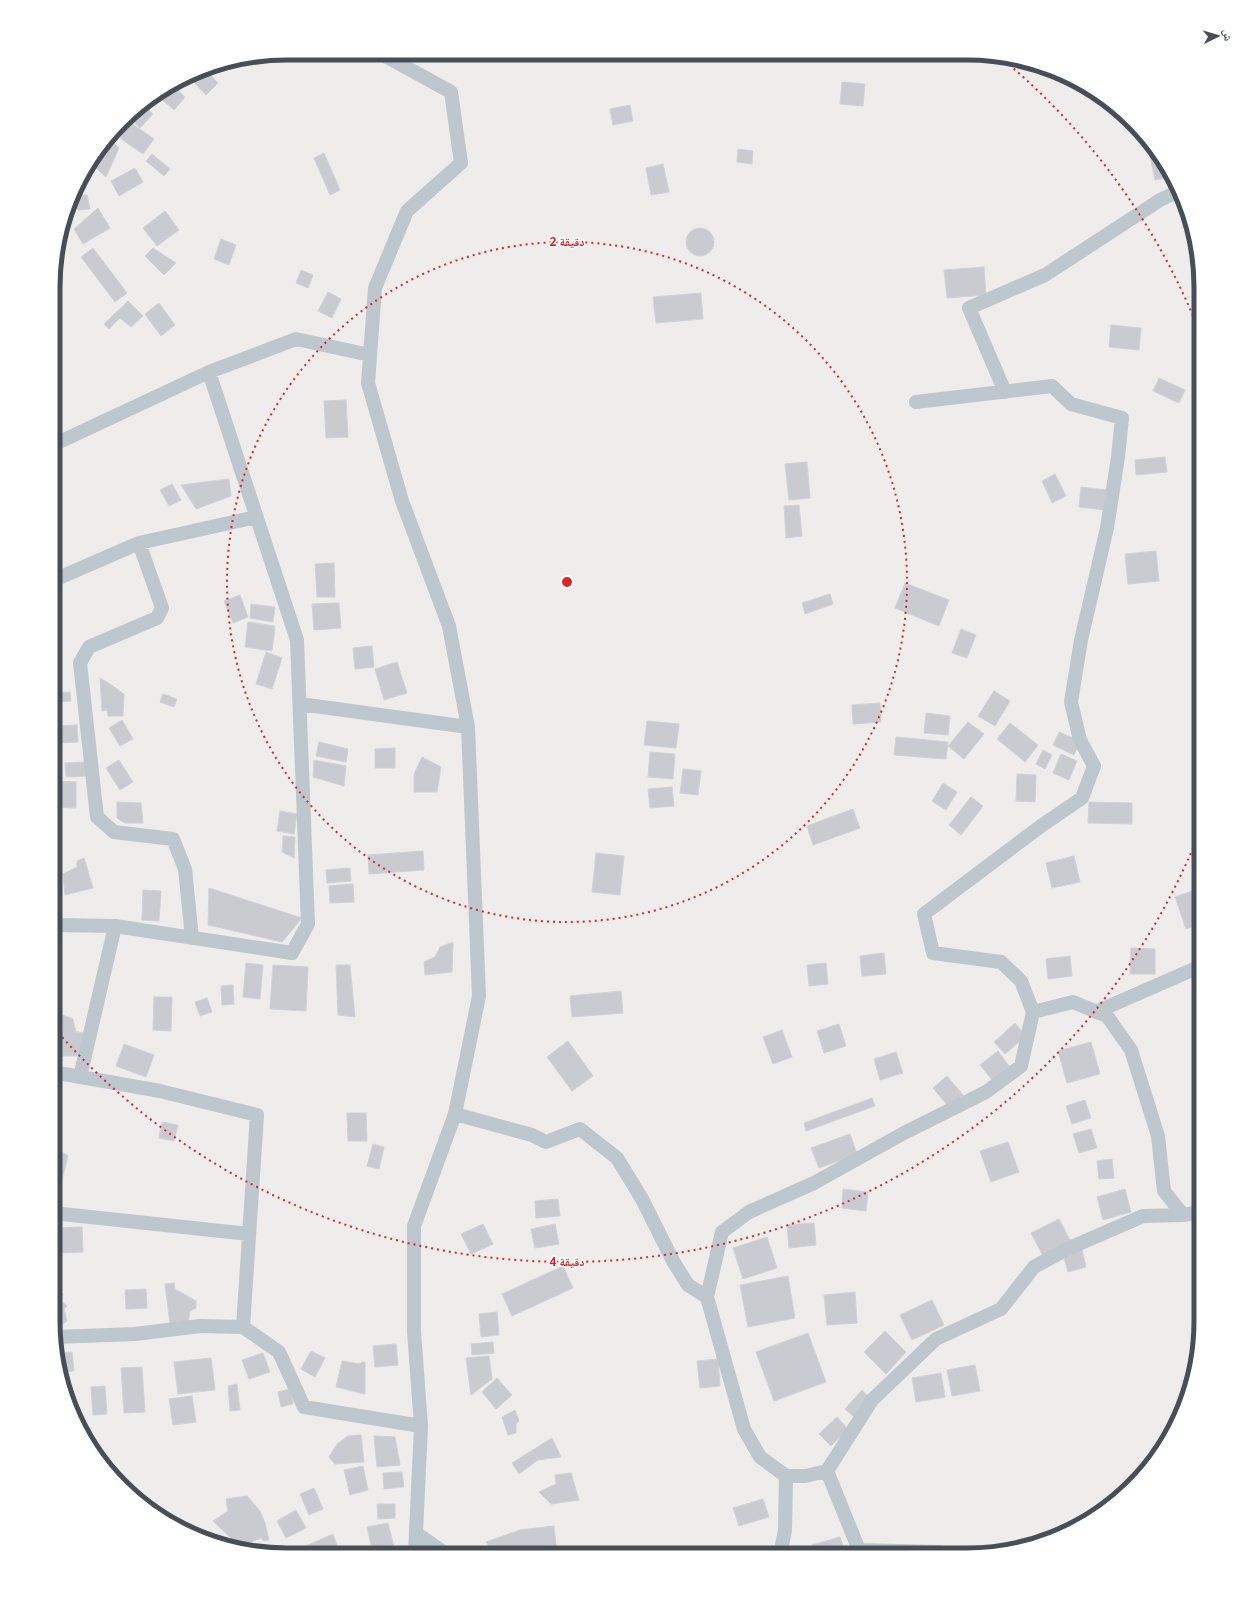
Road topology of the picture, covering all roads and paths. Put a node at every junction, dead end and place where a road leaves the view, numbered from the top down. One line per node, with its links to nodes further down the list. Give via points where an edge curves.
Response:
1 (393, 60): 3 (street, via 451,92 461,163 407,210 375,288)
2 (1174, 193): 5 (street, via 1045,275 969,308)
3 (370, 355): 4 (street, via 296,339); 12 (street, via 368,383 402,501 450,626)
4 (209, 372): 7 (street); 8 (street)
5 (1004, 392): 6 (street); 17 (street, via 1052,386 1071,404 1122,418 1107,528 1081,640 1071,702 1080,740 1094,766 1082,798 924,914 933,954 1001,962 1021,981)
6 (916, 402)
7 (60, 442)
8 (256, 517): 9 (street); 11 (street, via 297,640)
9 (139, 543): 10 (street); 15 (street, via 162,608 157,618 89,647 80,664 97,817 114,832 173,839 185,869)
10 (60, 577)
11 (300, 704): 12 (street); 15 (street, via 308,924 292,953)
12 (468, 728): 21 (street, via 479,996)
13 (60, 925): 14 (street)
14 (115, 926): 15 (street); 20 (street)
15 (192, 938)
16 (1194, 969): 18 (street)
17 (1033, 1012): 18 (street, via 1074,1002); 26 (street, via 1021,1066 986,1092 904,1133 814,1183 749,1212 722,1232)
18 (1096, 1012): 24 (street, via 1107,1016 1131,1050 1158,1136 1164,1191)
19 (60, 1073): 20 (street)
20 (80, 1077): 25 (street, via 160,1091 257,1115)
21 (455, 1114): 26 (street, via 532,1135 546,1142 580,1129 617,1158 688,1285); 29 (street, via 414,1226 414,1331)
22 (60, 1213): 25 (street)
23 (1194, 1214): 24 (street)
24 (1183, 1216): 30 (street, via 1143,1216 1034,1267 1001,1309 936,1339 872,1400)
25 (249, 1234): 27 (street)
26 (707, 1297): 31 (street, via 744,1429 760,1457)
27 (243, 1328): 28 (street, via 200,1326 135,1334); 29 (street, via 279,1352 304,1407)
28 (60, 1337)
29 (421, 1426): 32 (street)
30 (827, 1471): 31 (street, via 804,1476); 36 (street)
31 (786, 1476): 35 (street, via 785,1530)
32 (416, 1533): 33 (street); 34 (street)
33 (415, 1548)
34 (437, 1548)
35 (781, 1548)
36 (857, 1548)

